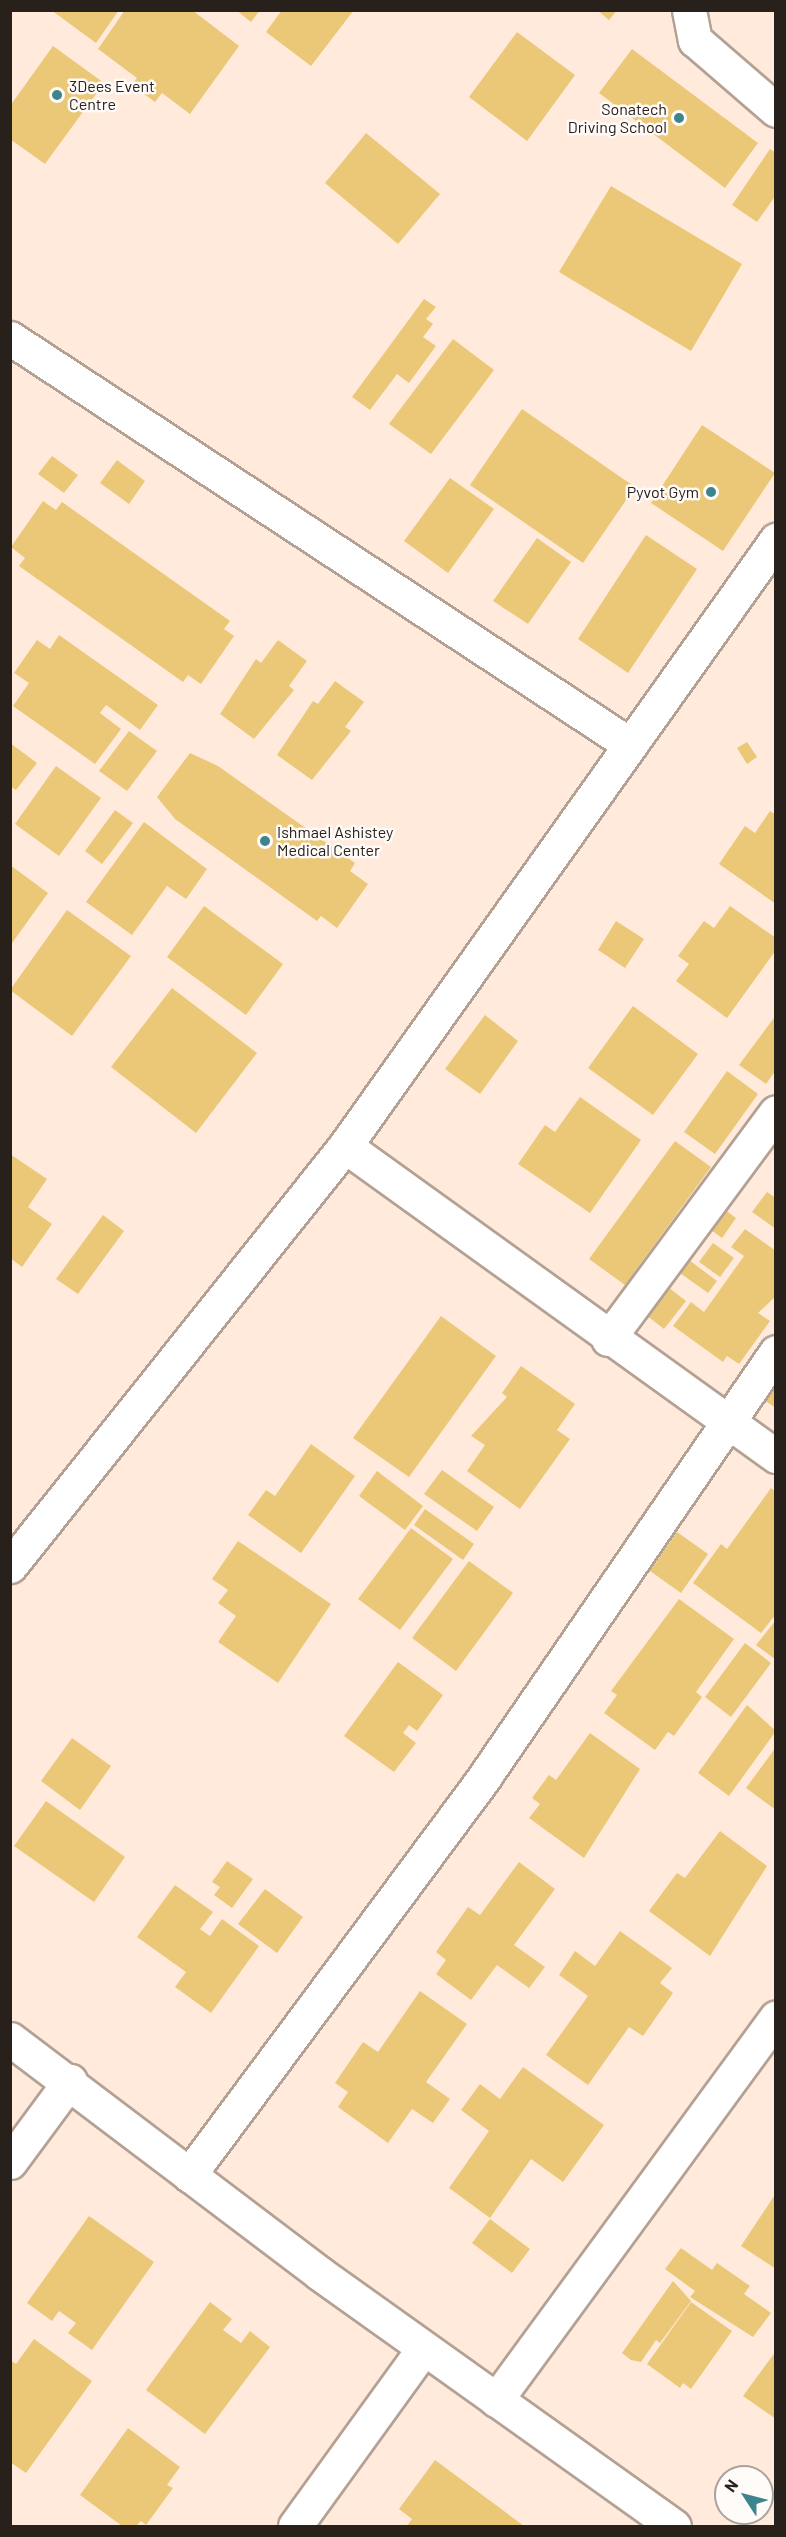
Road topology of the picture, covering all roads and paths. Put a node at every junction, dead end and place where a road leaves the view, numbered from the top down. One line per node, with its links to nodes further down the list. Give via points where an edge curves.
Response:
1 (689, 10): 2 (street, via 695,40)
2 (776, 110)
3 (10, 338): 5 (street)
4 (773, 550): 5 (street)
5 (629, 744): 7 (street)
6 (776, 1112): 8 (street)
7 (345, 1146): 8 (street); 12 (street)
8 (608, 1339): 10 (street)
9 (776, 1352): 10 (street)
10 (725, 1422): 11 (street); 17 (street, via 485,1776)
11 (776, 1456)
12 (10, 1566)
13 (776, 2017): 19 (street)
14 (10, 2039): 15 (street)
15 (70, 2081): 16 (street); 17 (street)
16 (10, 2162)
17 (189, 2175): 18 (street)
18 (423, 2349): 19 (street); 20 (street)
19 (496, 2400): 21 (street)
20 (295, 2526)
21 (674, 2526)

